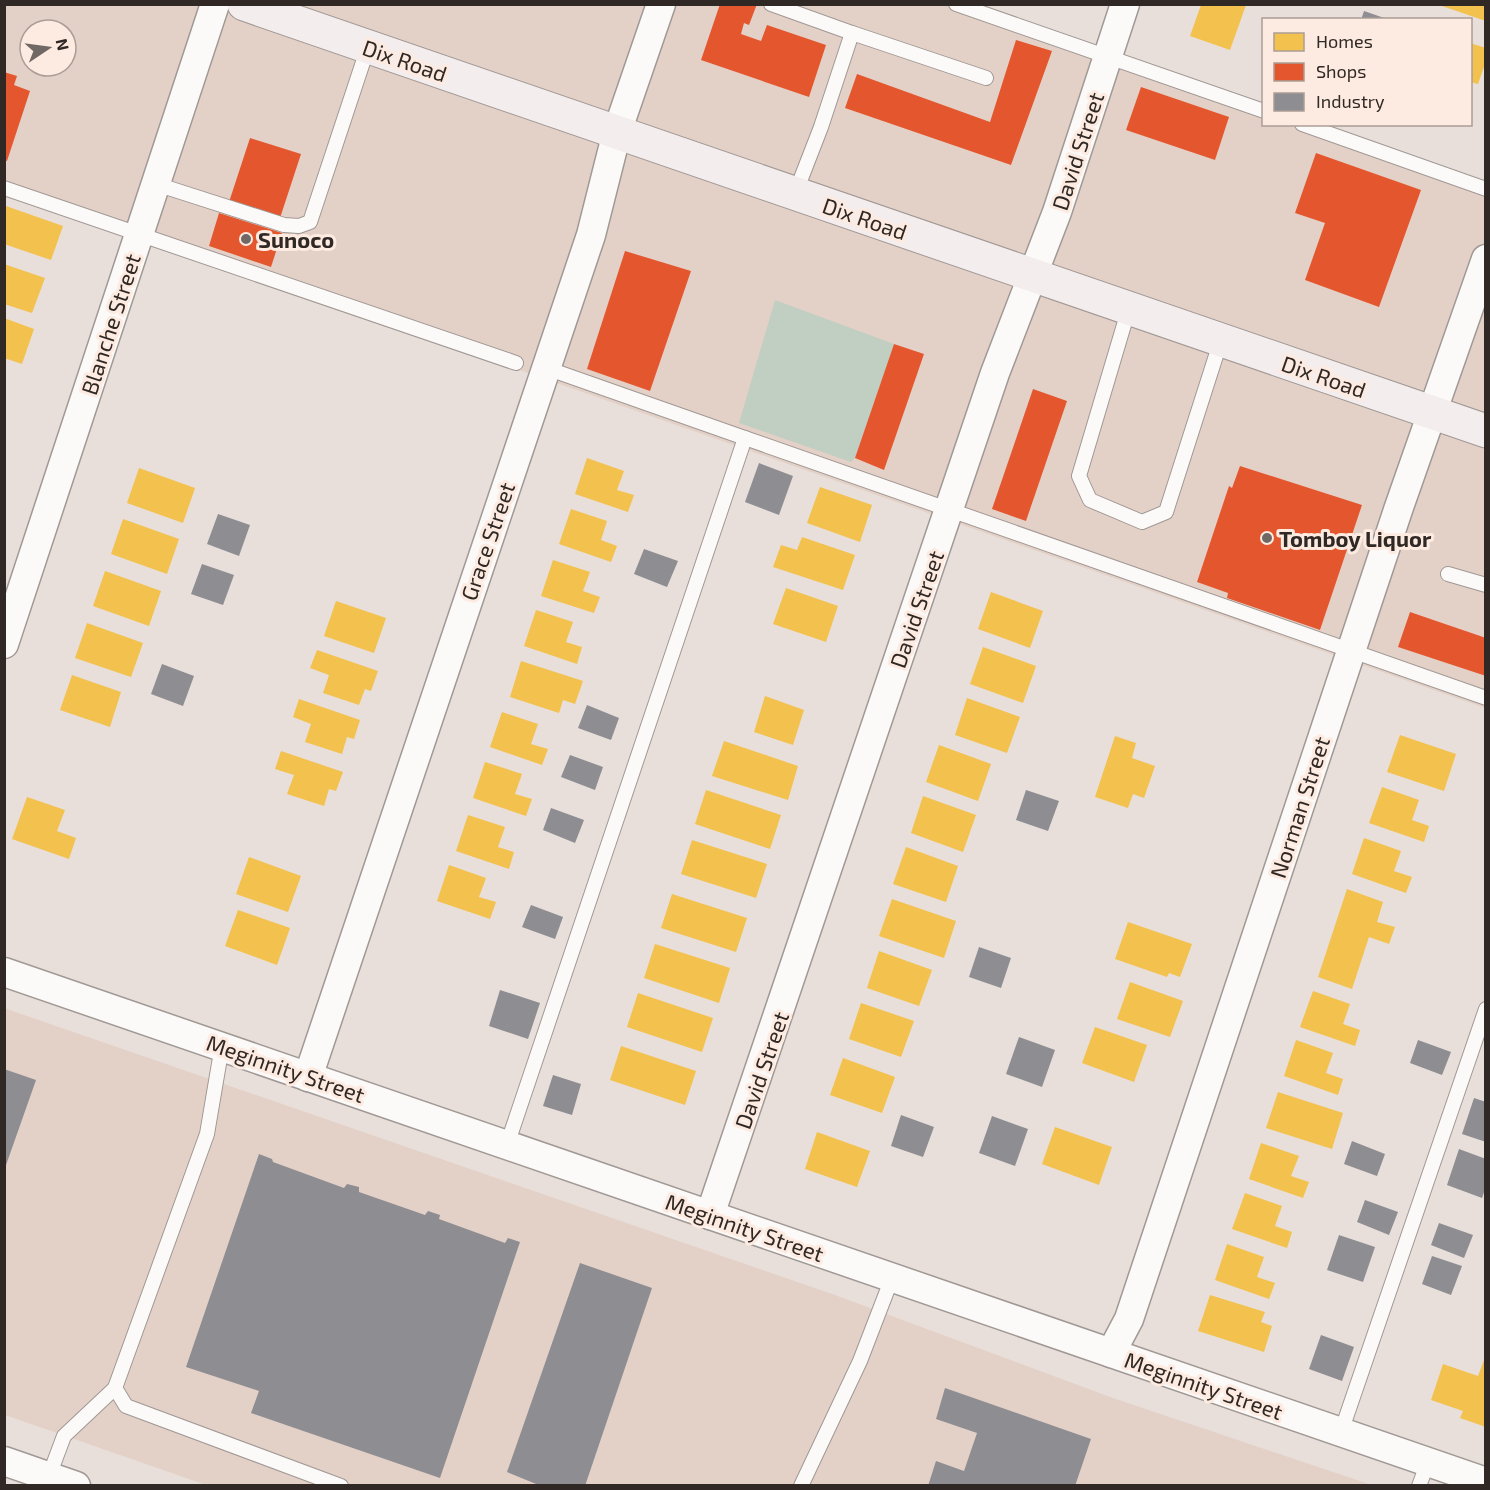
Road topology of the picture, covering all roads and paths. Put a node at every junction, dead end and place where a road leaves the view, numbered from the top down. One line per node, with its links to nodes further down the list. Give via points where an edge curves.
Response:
1 (215, 4): 14 (street, Blanche Street)
2 (244, 4): 8 (main road, Dix Road)
3 (661, 4): 13 (street, Grace Street)
4 (771, 4): 7 (lane)
5 (956, 4): 9 (lane)
6 (1125, 4): 9 (street, David Street)
7 (852, 33): 10 (lane); 17 (lane)
8 (368, 47): 13 (main road, Dix Road); 14 (lane, via 310,222 284,225)
9 (1107, 57): 11 (lane); 20 (street, David Street, via 1057,212)
10 (986, 78)
11 (1262, 111)
12 (1308, 126): 16 (lane)
13 (618, 132): 17 (main road, Dix Road); 24 (street, Grace Street, via 591,235)
14 (156, 184): 18 (street, Blanche Street)
15 (4, 188): 18 (lane)
16 (1485, 189)
17 (795, 194): 20 (main road, Dix Road)
18 (139, 235): 23 (lane); 31 (street, Blanche Street)
19 (1485, 259): 25 (street, Norman Street)
20 (1031, 274): 21 (main road, Dix Road); 28 (street, David Street)
21 (1129, 309): 22 (main road, Dix Road); 22 (lane, via 1079,476 1090,500 1142,522 1166,512)
22 (1221, 340): 25 (main road, Dix Road)
23 (516, 363)
24 (546, 368): 27 (lane); 37 (street, Grace Street)
25 (1431, 413): 26 (main road, Dix Road); 32 (street, Norman Street)
26 (1485, 431)
27 (745, 438): 28 (lane); 38 (lane)
28 (950, 508): 32 (lane); 39 (street, David Street)
29 (1448, 574): 30 (lane)
30 (1485, 585)
31 (4, 644)
32 (1351, 652): 33 (lane); 41 (street, Norman Street, via 1129,1319)
33 (1485, 698)
34 (4, 972): 36 (street, Meginnity Street)
35 (1485, 1009): 43 (lane)
36 (222, 1046): 37 (street, Meginnity Street); 42 (lane, via 207,1134)
37 (308, 1077): 38 (street, Meginnity Street)
38 (507, 1145): 39 (street, Meginnity Street)
39 (710, 1215): 40 (street, Meginnity Street)
40 (892, 1278): 41 (street, Meginnity Street); 50 (lane, via 860,1361)
41 (1111, 1353): 43 (street, Meginnity Street)
42 (115, 1388): 46 (lane, via 64,1436); 49 (lane, via 126,1406)
43 (1341, 1432): 45 (street, Meginnity Street)
44 (4, 1461): 46 (street)
45 (1424, 1474): 47 (street, Meginnity Street)
46 (49, 1476): 48 (street)
47 (1485, 1482)
48 (76, 1485)
49 (341, 1485)
50 (801, 1485)

